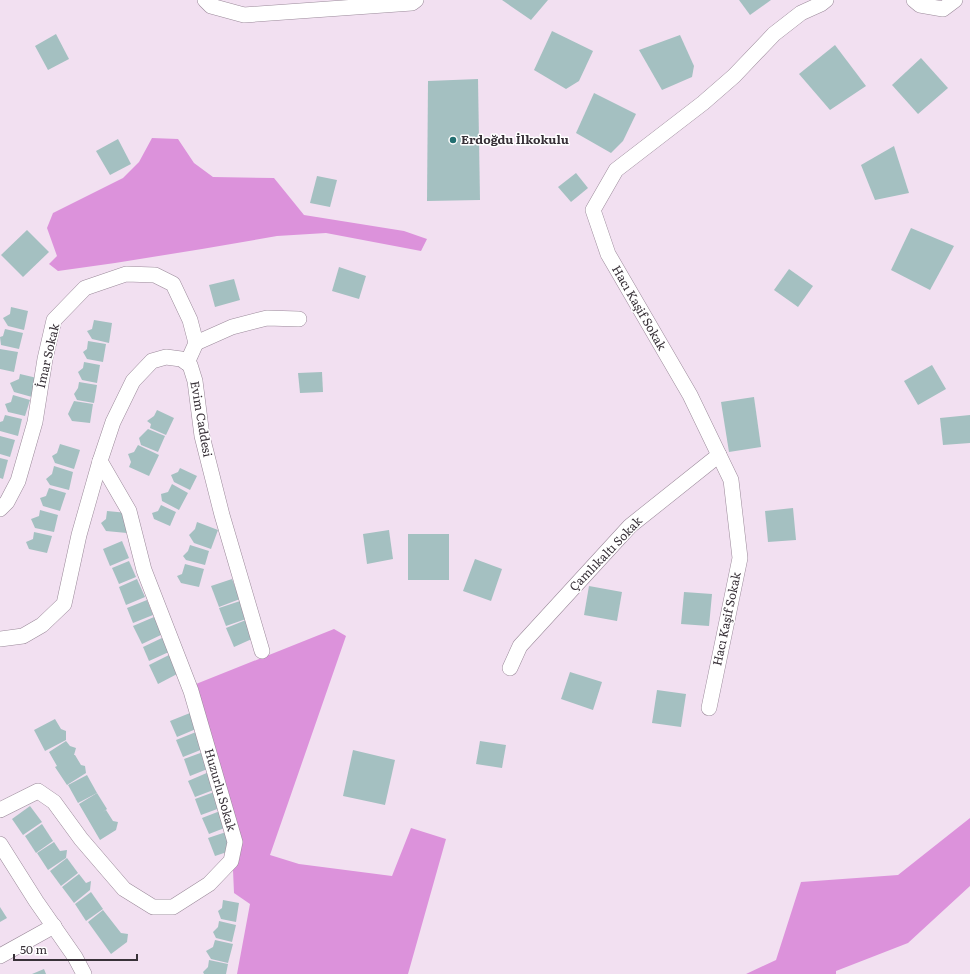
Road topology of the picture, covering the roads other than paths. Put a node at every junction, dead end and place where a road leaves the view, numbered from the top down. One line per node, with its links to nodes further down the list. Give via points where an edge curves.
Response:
1 (205, 0): 2 (street, via 211,6 244,15 412,3)
2 (416, 0)
3 (826, 0): 9 (street, Hacı Kaşif Sokak, via 800,13 774,34 734,76 703,103 616,170 592,210 608,254 690,395)
4 (914, 0): 5 (street, via 920,5 943,8)
5 (955, 0)
6 (299, 319): 7 (street, via 267,318 232,327)
7 (196, 343): 8 (street); 11 (street, İmar Sokak, via 190,320 173,284 155,275 126,274 85,288 54,320 35,422 18,481 7,502)
8 (187, 363): 10 (street, via 181,359 166,357 152,361 133,381 113,422); 13 (street, Evim Caddesi, via 195,381 202,436 222,515)
9 (719, 455): 14 (street, Çamlıkaltı Sokak, via 630,526 520,646); 15 (street, Hacı Kaşif Sokak, via 731,480 740,558)
10 (100, 461): 12 (street, via 79,536 64,604 42,625 23,636); 16 (street, Huzurlu Sokak, via 129,511 144,570 191,691 235,842 231,861 209,884 173,907 153,907 124,889 81,839 54,802 38,791)
11 (0, 509)
12 (0, 639)
13 (262, 651)
14 (510, 668)
15 (709, 708)
16 (0, 810)
17 (0, 844): 18 (street)
18 (54, 926): 19 (street); 20 (street)
19 (0, 956)
20 (84, 974)

